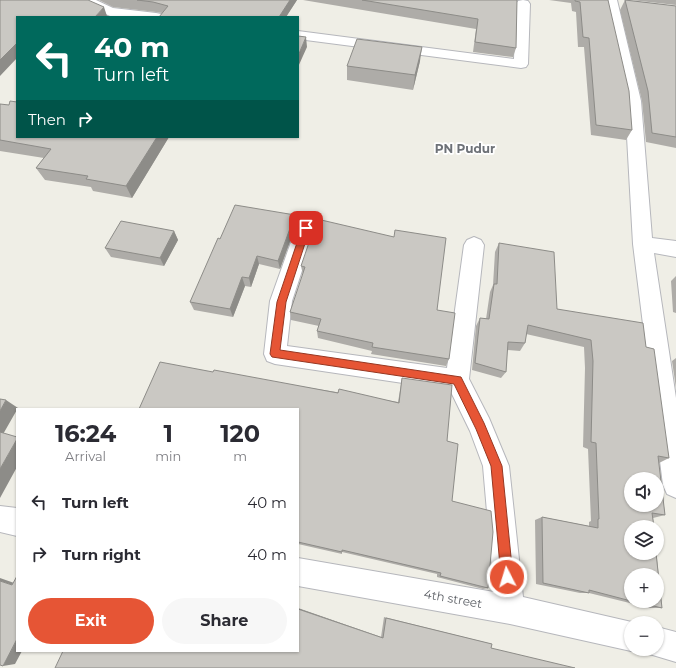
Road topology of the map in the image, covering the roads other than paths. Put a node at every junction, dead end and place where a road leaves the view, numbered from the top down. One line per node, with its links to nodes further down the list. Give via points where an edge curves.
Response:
1 (86, 0): 5 (street, via 110,12)
2 (507, 2): 3 (street)
3 (523, 2): 6 (street, via 521,64)
4 (615, 3): 8 (street, via 633,101)
5 (147, 16)
6 (299, 35)
7 (306, 228): 11 (street, via 282,302 275,354)
8 (643, 244): 10 (street); 12 (street)
9 (474, 245): 11 (street)
10 (676, 249)
11 (457, 380): 16 (street, via 496,466)
12 (676, 485)
13 (0, 519): 14 (street)
14 (16, 522)
15 (299, 572): 16 (street, 4th street)
16 (510, 609): 17 (street, 4th street)
17 (624, 634)
18 (664, 644): 19 (street)
19 (676, 647)

